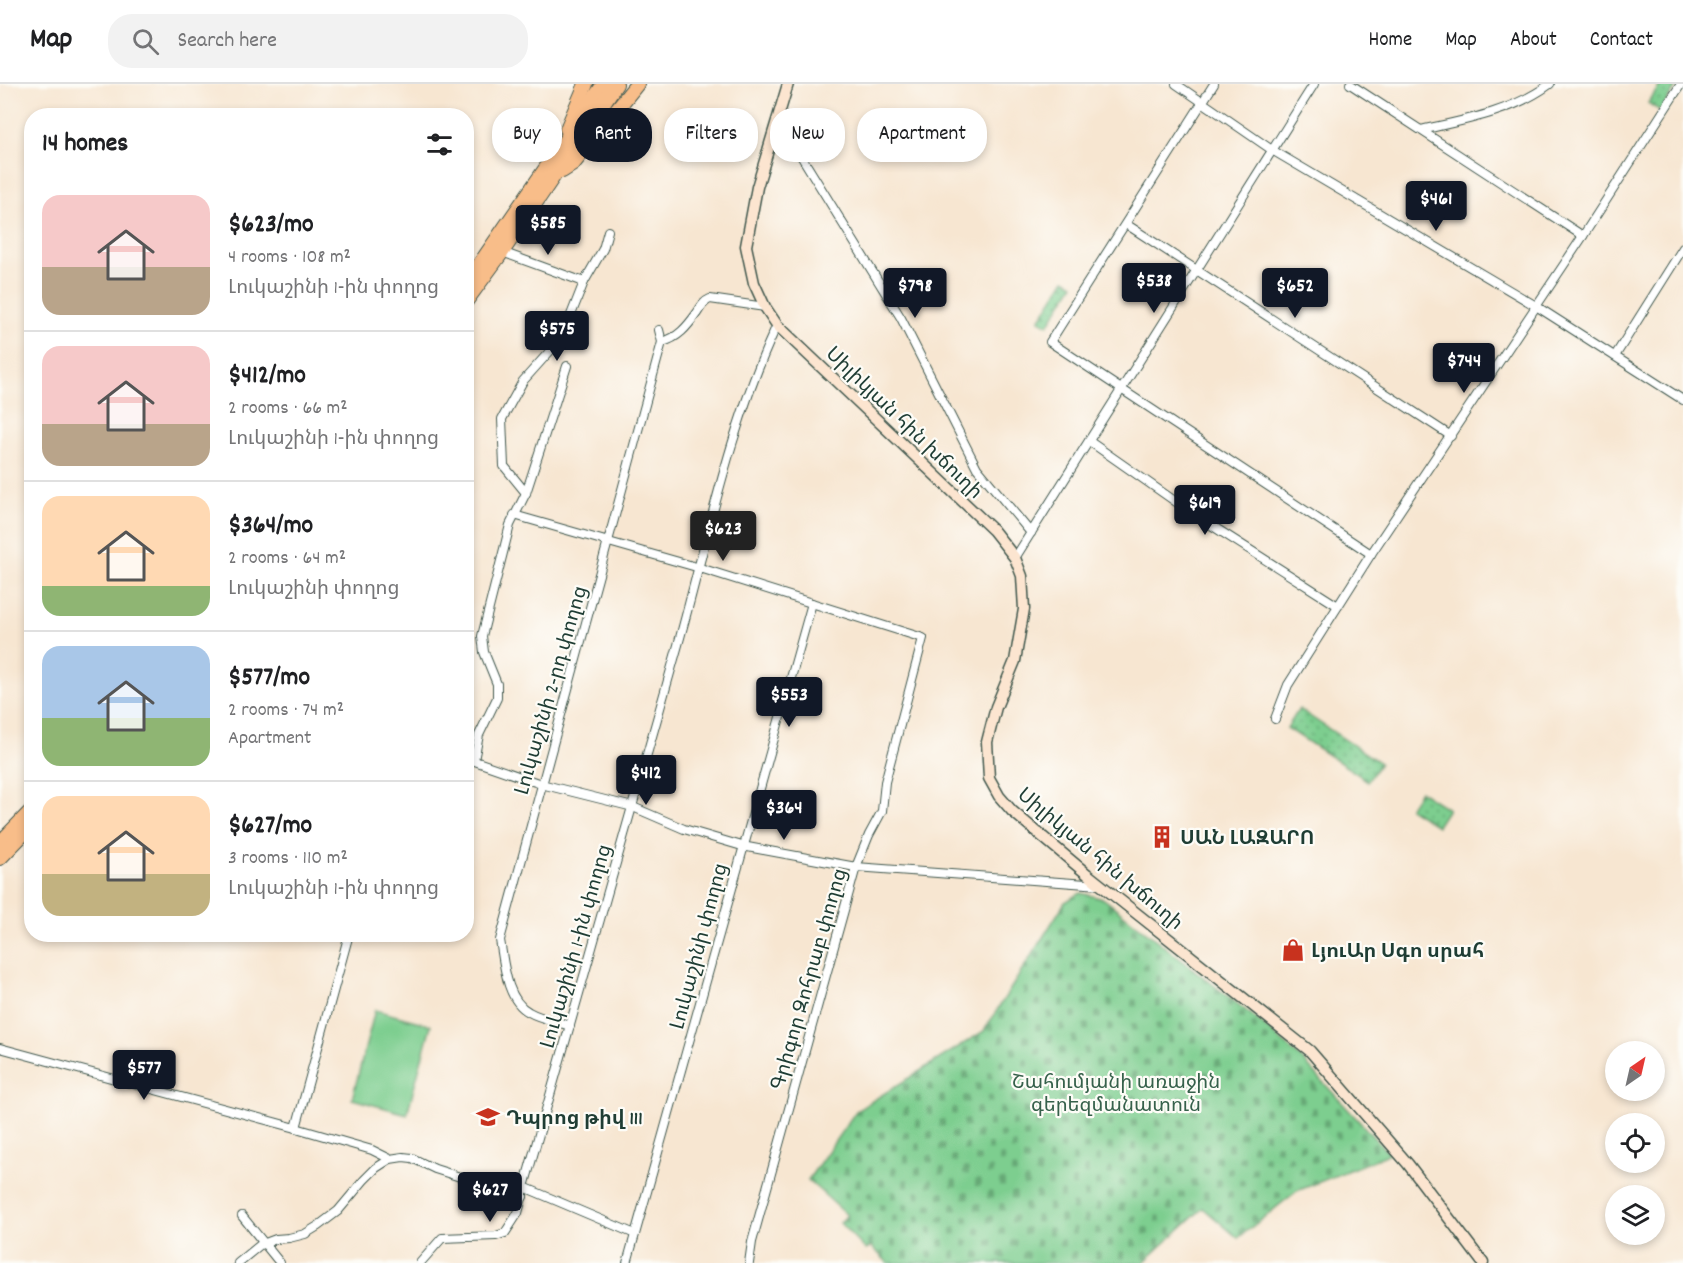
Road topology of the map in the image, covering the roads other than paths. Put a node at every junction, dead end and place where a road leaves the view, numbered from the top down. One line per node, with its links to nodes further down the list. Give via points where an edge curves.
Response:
1 (586, 84): 16 (highway)
2 (604, 84): 16 (highway)
3 (616, 84): 19 (highway)
4 (637, 84): 19 (highway, via 573,164)
5 (788, 84): 13 (street, Սիլիկյան հին խճուղի)
6 (1176, 84): 12 (street)
7 (1214, 84): 12 (street)
8 (1314, 84): 17 (street)
9 (1350, 84): 14 (street)
10 (1550, 84): 14 (street, via 1507,108)
11 (1681, 84): 22 (street)
12 (1202, 102): 17 (street); 20 (street)
13 (780, 108)
14 (1421, 130): 22 (street)
15 (770, 142): 30 (street, Սիլիկյան հին խճուղի, via 746,246 754,283)
16 (563, 144): 26 (highway)
17 (1272, 150): 25 (street); 29 (street)
18 (805, 162): 42 (street, via 900,318 977,468)
19 (553, 178): 24 (highway)
20 (1126, 224): 25 (street); 36 (street, via 1050,342)
21 (609, 231): 27 (street)
22 (1583, 236): 29 (street)
23 (1683, 248): 34 (street)
24 (502, 252): 27 (street); 28 (highway)
25 (1196, 270): 36 (street); 38 (street)
26 (474, 272)
27 (584, 282): 40 (street, via 550,351 523,381 502,419 504,466)
28 (474, 290)
29 (1536, 306): 34 (street); 38 (street)
30 (765, 308): 31 (street, Սիլիկյան հին խճուղի); 33 (street, via 710,299 704,301 675,339)
31 (777, 325): 45 (street, Սիլիկյան հին խճուղի, via 993,530); 46 (street, Լուկաշինի 1-ին փողոց, via 730,446)
32 (659, 330): 33 (street, Լուկաշինի 2-րդ փողոց)
33 (662, 342): 43 (street, Լուկաշինի 2-րդ փողոց)
34 (1614, 356): 37 (street)
35 (567, 366): 40 (street)
36 (1123, 389): 39 (street); 44 (street)
37 (1683, 400)
38 (1451, 436): 44 (street)
39 (1089, 441): 42 (street); 48 (street, via 1189,511)
40 (526, 493): 41 (street)
41 (514, 515): 43 (street); 50 (street, via 482,636 497,698)
42 (1031, 533): 45 (street)
43 (609, 543): 46 (street); 52 (street, Լուկաշինի 2-րդ փողոց)
44 (1371, 554): 48 (street)
45 (1015, 558): 60 (street, Սիլիկյան հին խճուղի, via 1022,576 1024,609 1015,662 996,707 987,742 989,778 1012,811)
46 (700, 568): 47 (street); 53 (street, Լուկաշինի 1-ին փողոց)
47 (812, 603): 57 (street, Լուկաշինի փողոց); 59 (street, Գրիգոր Զոհրաբ փողոց, via 923,638 885,782 882,811)
48 (1338, 606): 49 (street, via 1288,685)
49 (1275, 718)
50 (474, 748)
51 (474, 760): 52 (street)
52 (541, 784): 53 (street); 62 (street, Լուկաշինի 2-րդ փողոց, via 500,940 508,986 517,999 528,1012)
53 (633, 807): 57 (street, via 684,830); 62 (street, Լուկաշինի 1-ին փողոց)
54 (24, 818): 56 (highway)
55 (24, 833): 58 (highway)
56 (0, 843)
57 (742, 846): 59 (street); 69 (street, Լուկաշինի փողոց)
58 (0, 858)
59 (856, 867): 60 (street); 75 (street, Գրիգոր Զոհրաբ փողոց)
60 (1101, 885): 76 (street, Սիլիկյան հին խճուղի, via 1310,1051 1408,1164)
61 (347, 942): 64 (street)
62 (570, 1026): 66 (street, Լուկաշինի 1-ին փողոց)
63 (0, 1048): 64 (street)
64 (296, 1128): 65 (street)
65 (390, 1159): 67 (street, via 412,1158); 70 (street, via 318,1226 305,1234)
66 (525, 1187): 67 (street, Լուկաշինի 1-ին փողոց); 69 (street)
67 (523, 1197): 73 (street, Լուկաշինի 1-ին փողոց, via 505,1233 442,1238)
68 (242, 1216): 70 (street)
69 (635, 1234): 74 (street, Լուկաշինի փողոց)
70 (263, 1244): 71 (street); 72 (street)
71 (238, 1263)
72 (280, 1263)
73 (420, 1263)
74 (627, 1263)
75 (748, 1263)
76 (1483, 1263)

